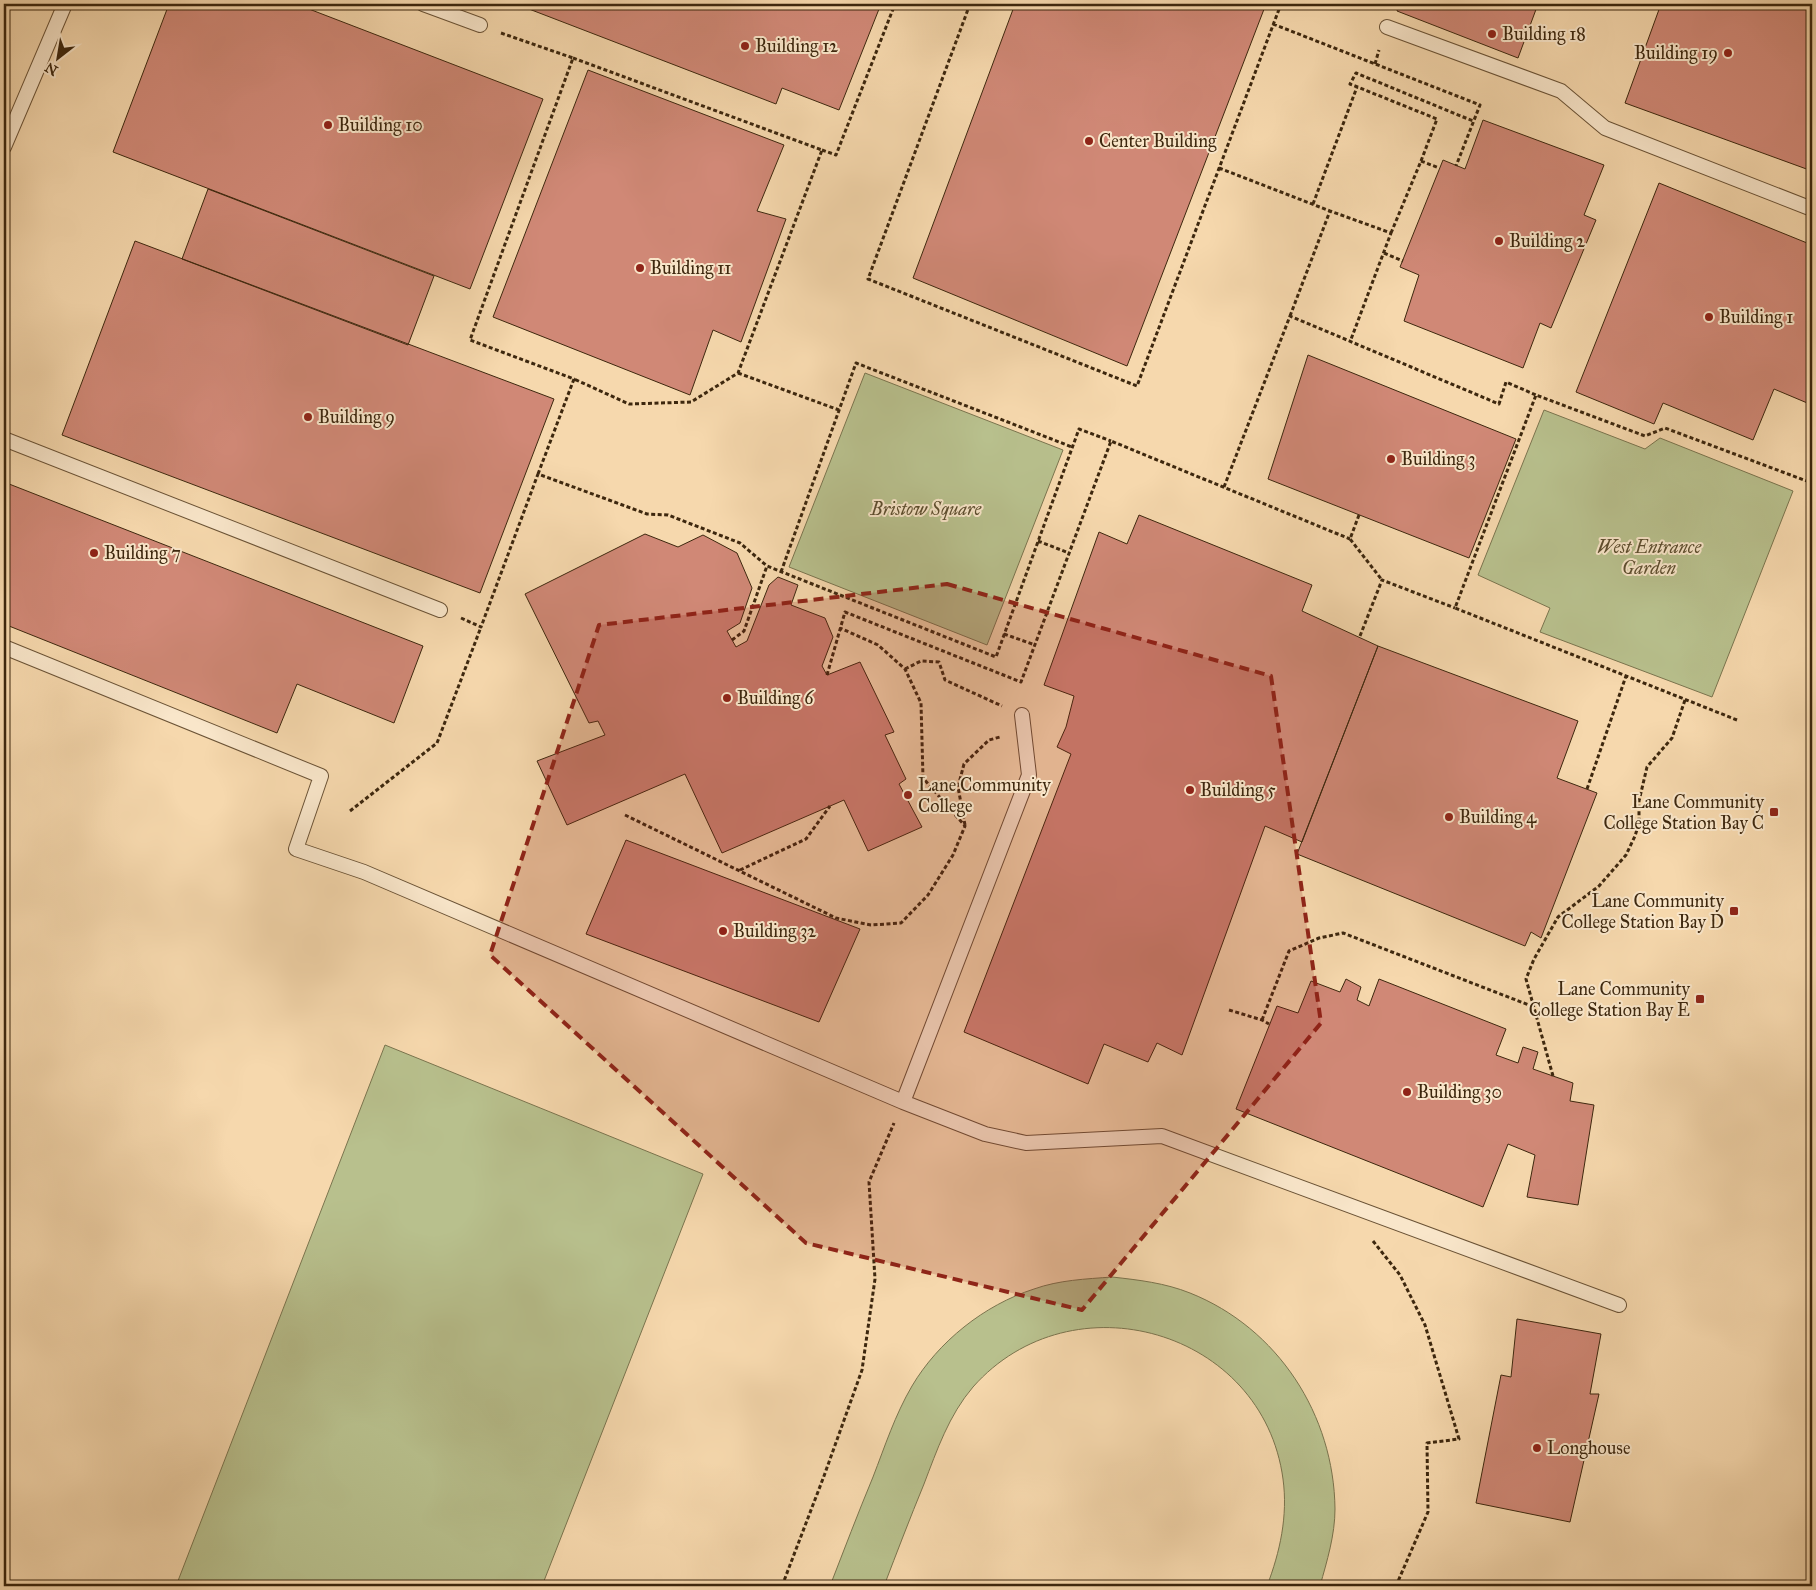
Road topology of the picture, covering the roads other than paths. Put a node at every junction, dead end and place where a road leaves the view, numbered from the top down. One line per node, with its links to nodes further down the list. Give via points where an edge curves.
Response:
1 (65, 4): 5 (lane)
2 (423, 4): 3 (lane)
3 (480, 25)
4 (1387, 27): 6 (lane, via 1560,91 1605,128)
5 (4, 147)
6 (1812, 209)
7 (4, 439): 8 (lane)
8 (440, 610)
9 (4, 647): 11 (lane, via 322,776 296,849 364,872)
10 (1022, 715): 11 (lane, via 1029,775)
11 (904, 1102): 12 (lane, via 985,1134 1026,1143 1162,1136)
12 (1619, 1305)

